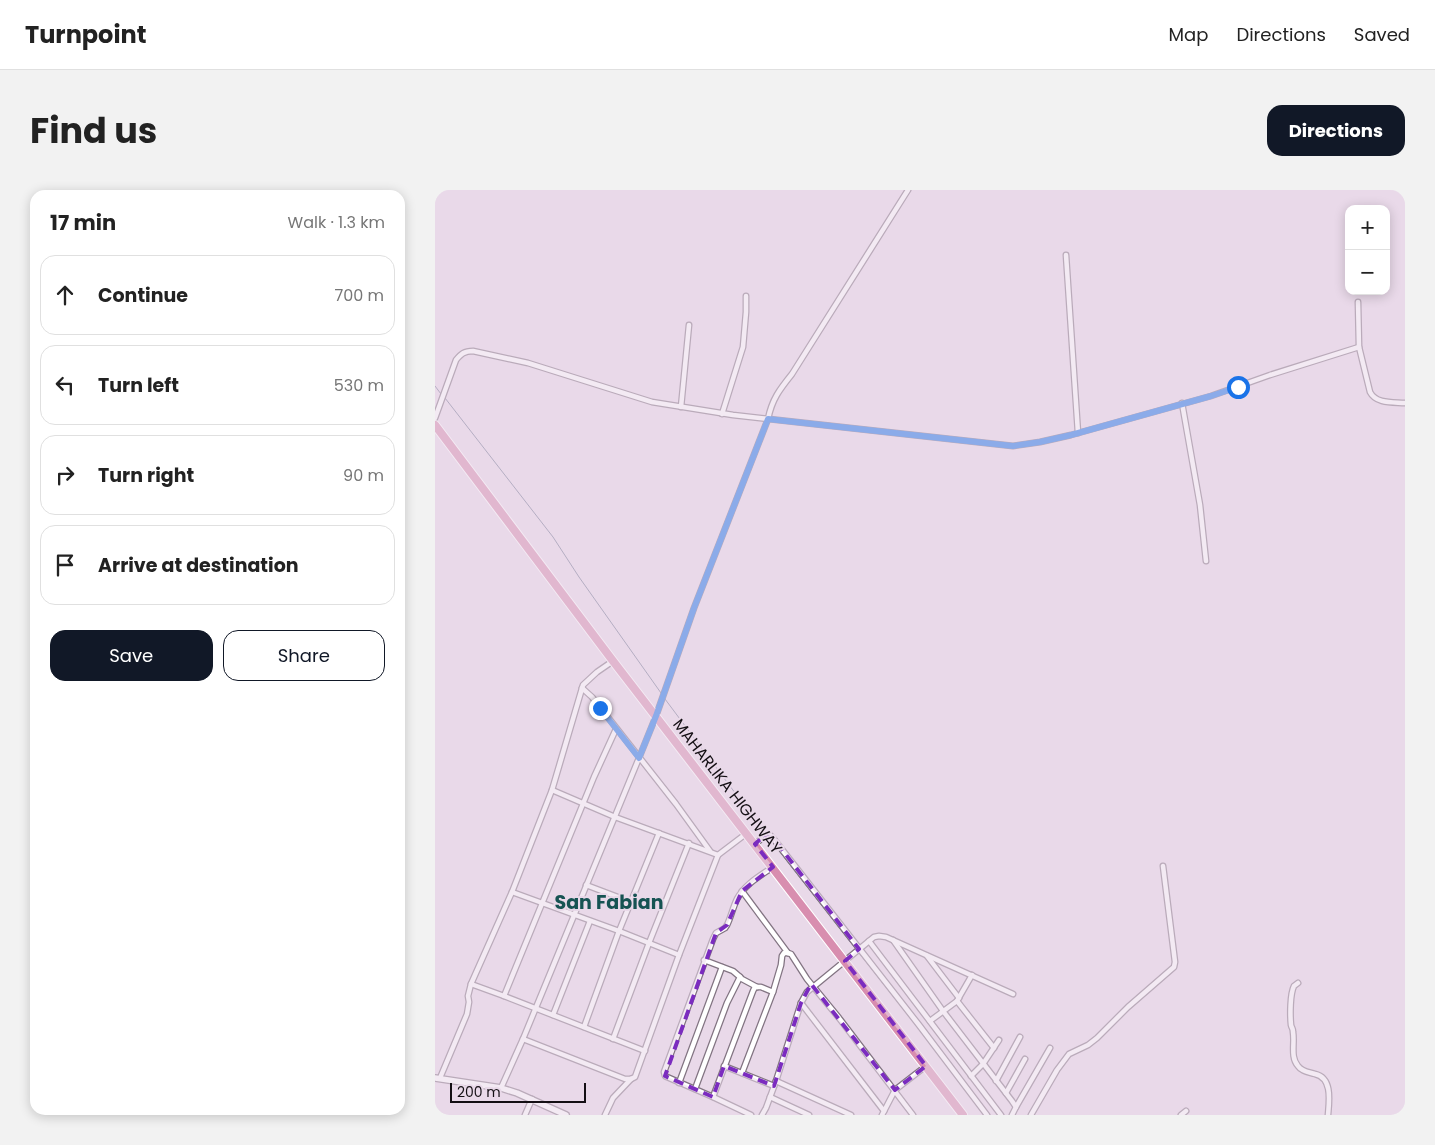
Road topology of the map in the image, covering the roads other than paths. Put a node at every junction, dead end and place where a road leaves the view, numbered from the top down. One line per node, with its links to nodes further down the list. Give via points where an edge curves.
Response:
1 (908, 190): 12 (street, via 778,392 770,406)
2 (1066, 255): 14 (street)
3 (746, 296): 10 (street, via 743,347)
4 (1358, 302): 6 (street)
5 (689, 325): 9 (street)
6 (1359, 346): 7 (street); 8 (street, via 1372,396 1378,400)
7 (1182, 403): 14 (street); 15 (street, via 1201,505)
8 (1405, 403)
9 (681, 407): 10 (street); 11 (street, via 652,402 528,363 468,351 456,360)
10 (722, 414): 12 (street)
11 (435, 418)
12 (768, 419): 14 (street, via 1004,446 1032,444); 18 (street, via 694,608)
13 (435, 426): 16 (highway, MAHARLIKA HIGHWAY)
14 (1077, 433)
15 (1206, 561)
16 (613, 661): 17 (street, via 587,680); 18 (highway, MAHARLIKA HIGHWAY)
17 (582, 688): 19 (street); 21 (street)
18 (656, 716): 20 (street); 25 (highway, MAHARLIKA HIGHWAY)
19 (616, 729): 20 (street); 22 (street)
20 (639, 758): 23 (street); 28 (street)
21 (552, 790): 22 (street); 34 (street)
22 (583, 803): 23 (street); 36 (street)
23 (615, 816): 24 (street); 32 (street)
24 (659, 832): 26 (street); 35 (street)
25 (747, 833): 27 (highway, MAHARLIKA HIGHWAY); 29 (street)
26 (689, 843): 28 (street); 42 (street)
27 (755, 844): 31 (highway, MAHARLIKA HIGHWAY); 43 (street, via 765,836 773,838)
28 (710, 851): 29 (street)
29 (719, 855): 45 (street)
30 (1163, 866): 107 (street, via 1173,967 1097,1038 1069,1054)
31 (773, 867): 33 (street); 48 (highway, MAHARLIKA HIGHWAY)
32 (586, 885): 35 (street); 37 (street)
33 (741, 891): 44 (street); 47 (street, via 725,928 716,933)
34 (512, 892): 36 (street); 53 (street)
35 (631, 902): 39 (street)
36 (542, 903): 37 (street); 58 (street)
37 (573, 915): 38 (street); 61 (street)
38 (590, 921): 39 (street); 63 (street)
39 (619, 931): 42 (street); 65 (street)
40 (893, 940): 41 (street, via 879,936); 46 (street); 62 (street)
41 (869, 941): 43 (street); 64 (street)
42 (649, 943): 45 (street); 68 (street)
43 (859, 949): 48 (street); 104 (street)
44 (788, 952): 55 (street); 56 (street, via 782,956)
45 (679, 955): 72 (street)
46 (927, 955): 50 (street); 59 (street)
47 (704, 960): 49 (street); 83 (street, via 664,1072 665,1076)
48 (845, 961): 55 (street); 76 (highway, MAHARLIKA HIGHWAY)
49 (722, 967): 51 (street); 83 (street)
50 (972, 975): 57 (street); 59 (street)
51 (740, 977): 54 (street); 86 (street)
52 (1299, 983): 109 (street, via 1292,993 1294,1060 1302,1070 1319,1074 1323,1079 1329,1095)
53 (471, 984): 58 (street); 79 (street, via 467,1014)
54 (757, 986): 56 (street); 75 (street)
55 (813, 986): 60 (street); 87 (street)
56 (773, 992): 77 (street)
57 (1013, 994)
58 (504, 996): 61 (street)
59 (958, 999): 62 (street); 70 (street)
60 (801, 1003): 81 (street); 94 (street)
61 (536, 1008): 63 (street); 67 (street)
62 (943, 1011): 64 (street); 74 (street)
63 (553, 1015): 65 (street)
64 (930, 1021): 78 (street)
65 (584, 1028): 68 (street)
66 (1020, 1036): 82 (street)
67 (523, 1039): 80 (street); 85 (street)
68 (613, 1039): 72 (street)
69 (999, 1040): 70 (street)
70 (994, 1048): 74 (street)
71 (1050, 1048): 92 (street)
72 (645, 1051): 80 (street, via 635,1077)
73 (1025, 1059): 88 (street)
74 (983, 1064): 78 (street); 82 (street)
75 (724, 1066): 77 (street); 89 (street)
76 (926, 1066): 87 (street); 103 (highway, MAHARLIKA HIGHWAY)
77 (742, 1073): 84 (street)
78 (971, 1076): 105 (street)
79 (437, 1078): 85 (main road)
80 (631, 1079): 97 (street, via 613,1098)
81 (776, 1081): 84 (street); 101 (street)
82 (996, 1081): 88 (street)
83 (679, 1083): 86 (street)
84 (774, 1086): 90 (street)
85 (501, 1088): 91 (main road)
86 (695, 1089): 89 (street)
87 (895, 1090): 94 (street); 102 (street)
88 (1005, 1093): 92 (street)
89 (713, 1097): 98 (street)
90 (770, 1097): 99 (street); 100 (street)
91 (533, 1099): 95 (street); 96 (main road)
92 (1016, 1107): 106 (street)
93 (1186, 1111): 108 (street)
94 (883, 1113)
95 (525, 1115)
96 (566, 1115)
97 (605, 1115)
98 (751, 1115)
99 (762, 1115)
100 (809, 1115)
101 (851, 1115)
102 (913, 1115)
103 (963, 1115)
104 (987, 1115)
105 (1001, 1115)
106 (1012, 1115)
107 (1031, 1115)
108 (1181, 1115)
109 (1328, 1115)

